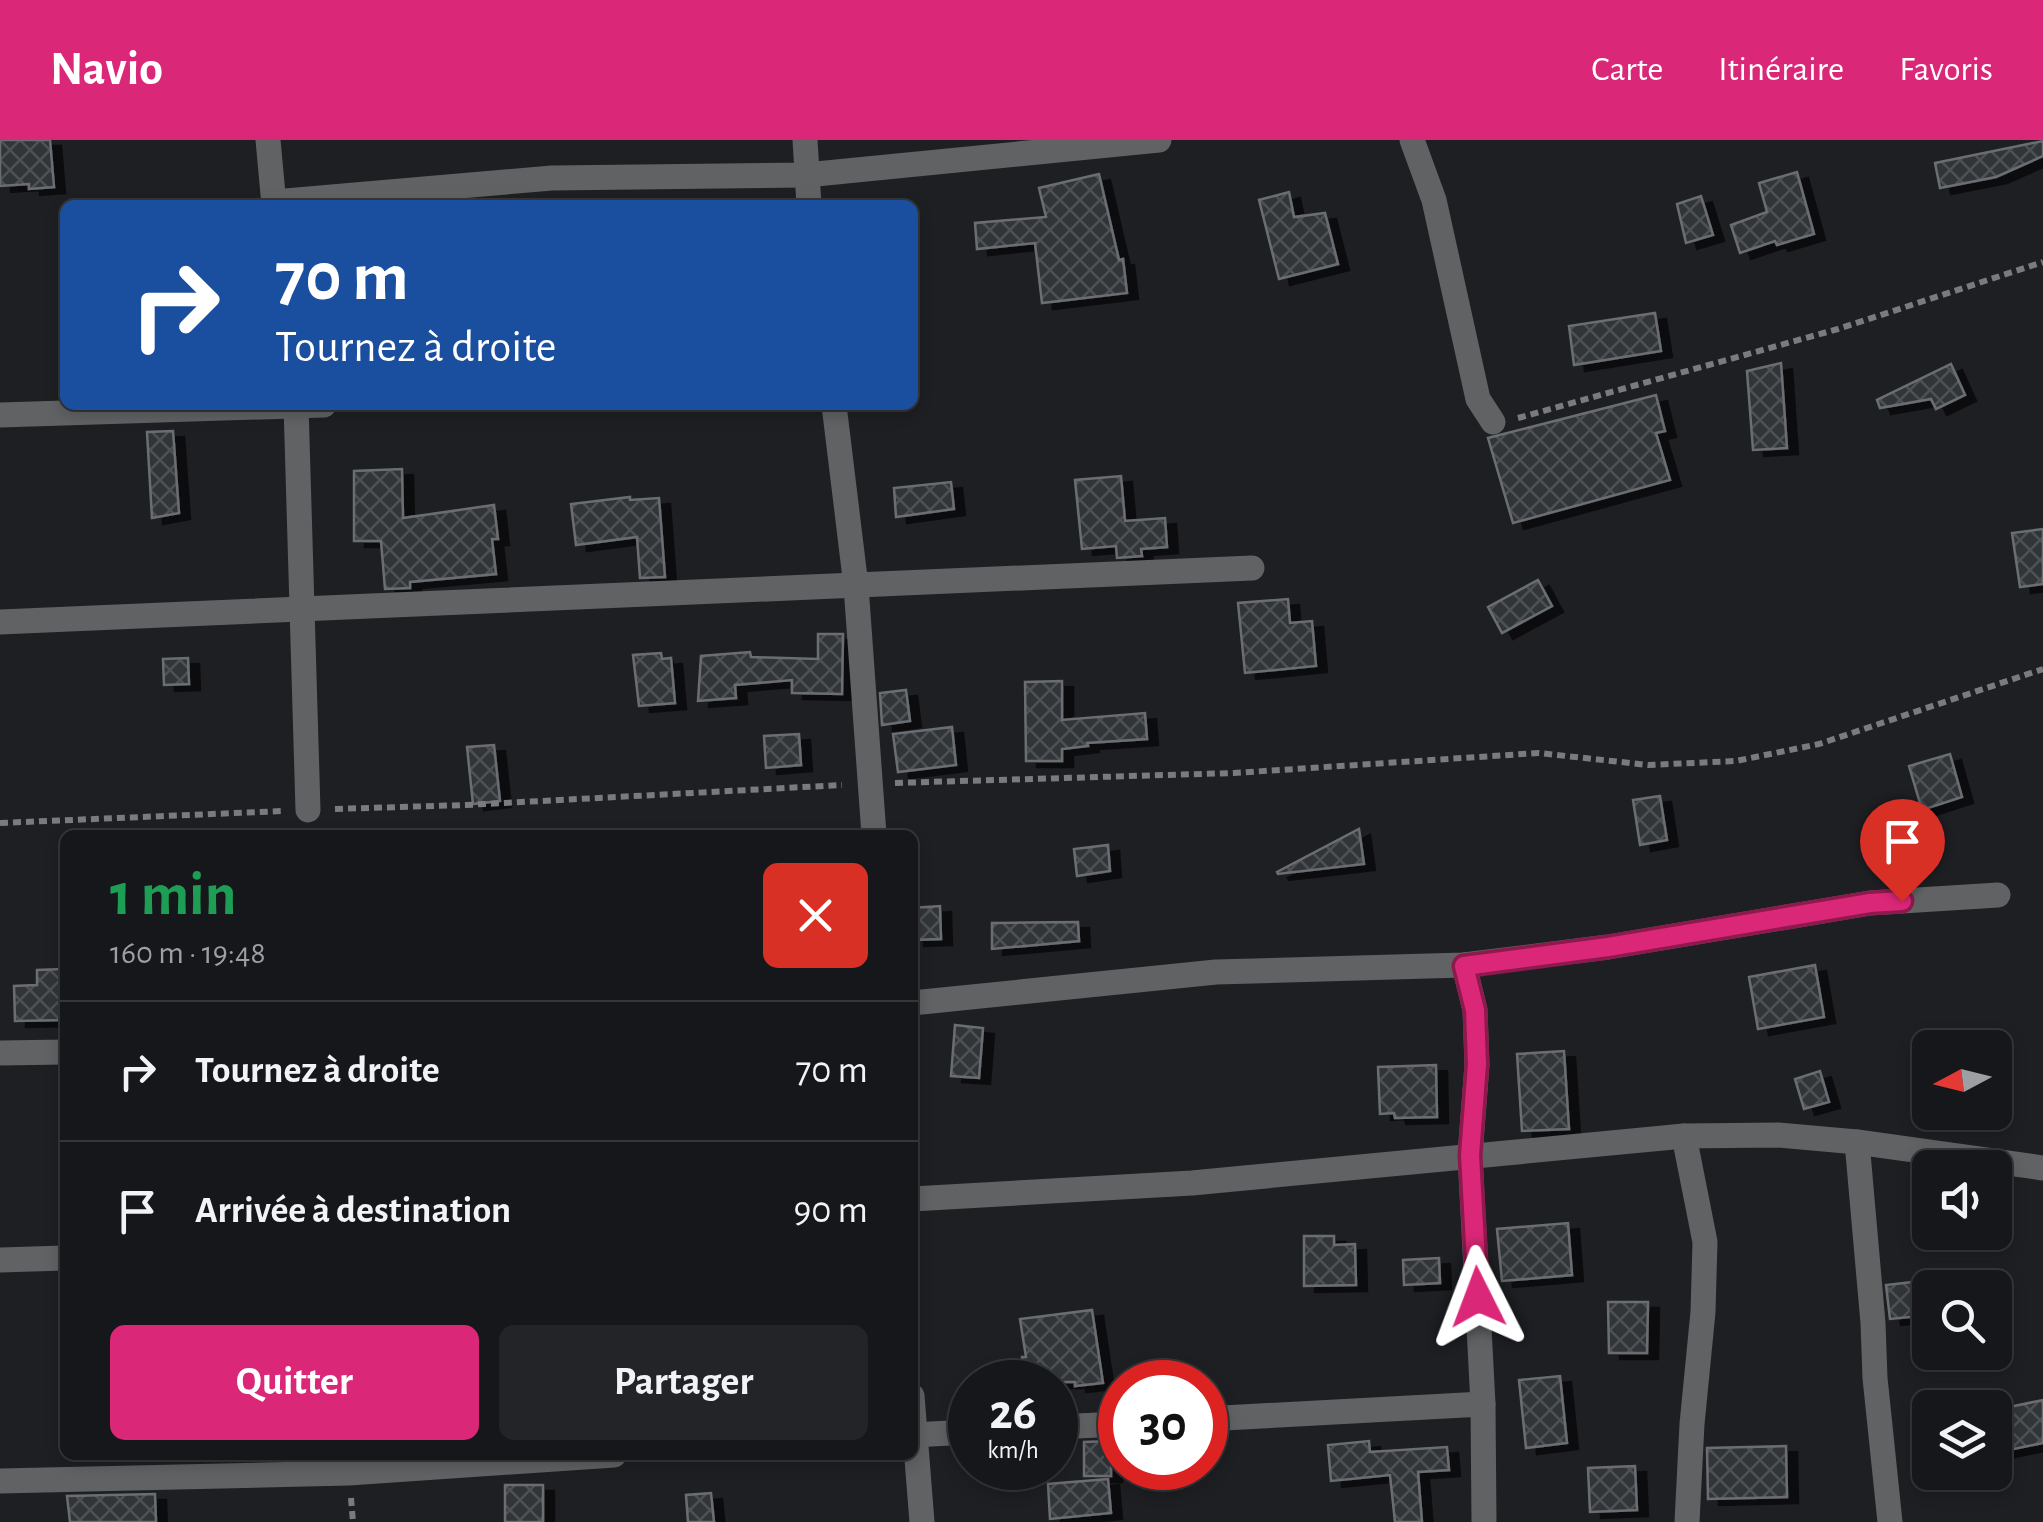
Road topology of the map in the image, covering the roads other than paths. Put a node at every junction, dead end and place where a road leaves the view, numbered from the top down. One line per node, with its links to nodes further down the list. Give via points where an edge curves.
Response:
1 (268, 140): 6 (street)
2 (805, 140): 5 (street)
3 (1158, 140): 5 (street)
4 (1412, 140): 13 (street, via 1434,200 1478,399)
5 (806, 175): 7 (street, via 552,178); 8 (street)
6 (274, 200)
7 (307, 200)
8 (808, 200)
9 (164, 410): 12 (street)
10 (296, 410): 16 (street)
11 (835, 410): 15 (street)
12 (0, 415)
13 (1492, 422)
14 (1252, 568): 15 (street)
15 (856, 586): 16 (street); 19 (street)
16 (304, 608): 17 (street); 18 (street)
17 (0, 622)
18 (308, 810)
19 (874, 830)
20 (1998, 894): 21 (street, via 1870,903)
21 (1464, 966): 22 (street, via 1216,972); 27 (street, via 1475,1010 1477,1064)
22 (918, 1002)
23 (60, 1052): 24 (street)
24 (0, 1053)
25 (1684, 1136): 26 (street); 27 (street); 41 (street, via 1705,1242)
26 (1857, 1142): 28 (street); 42 (street)
27 (1470, 1155): 29 (street, via 1192,1184); 32 (street)
28 (2043, 1168)
29 (918, 1199)
30 (60, 1258): 31 (street)
31 (0, 1260)
32 (1483, 1404): 33 (street); 40 (street)
33 (1228, 1418)
34 (948, 1433): 35 (street)
35 (918, 1435)
36 (536, 1460): 38 (street, via 349,1472)
37 (916, 1460): 39 (street)
38 (0, 1480)
39 (922, 1522)
40 (1484, 1522)
41 (1687, 1522)
42 (1890, 1522)

